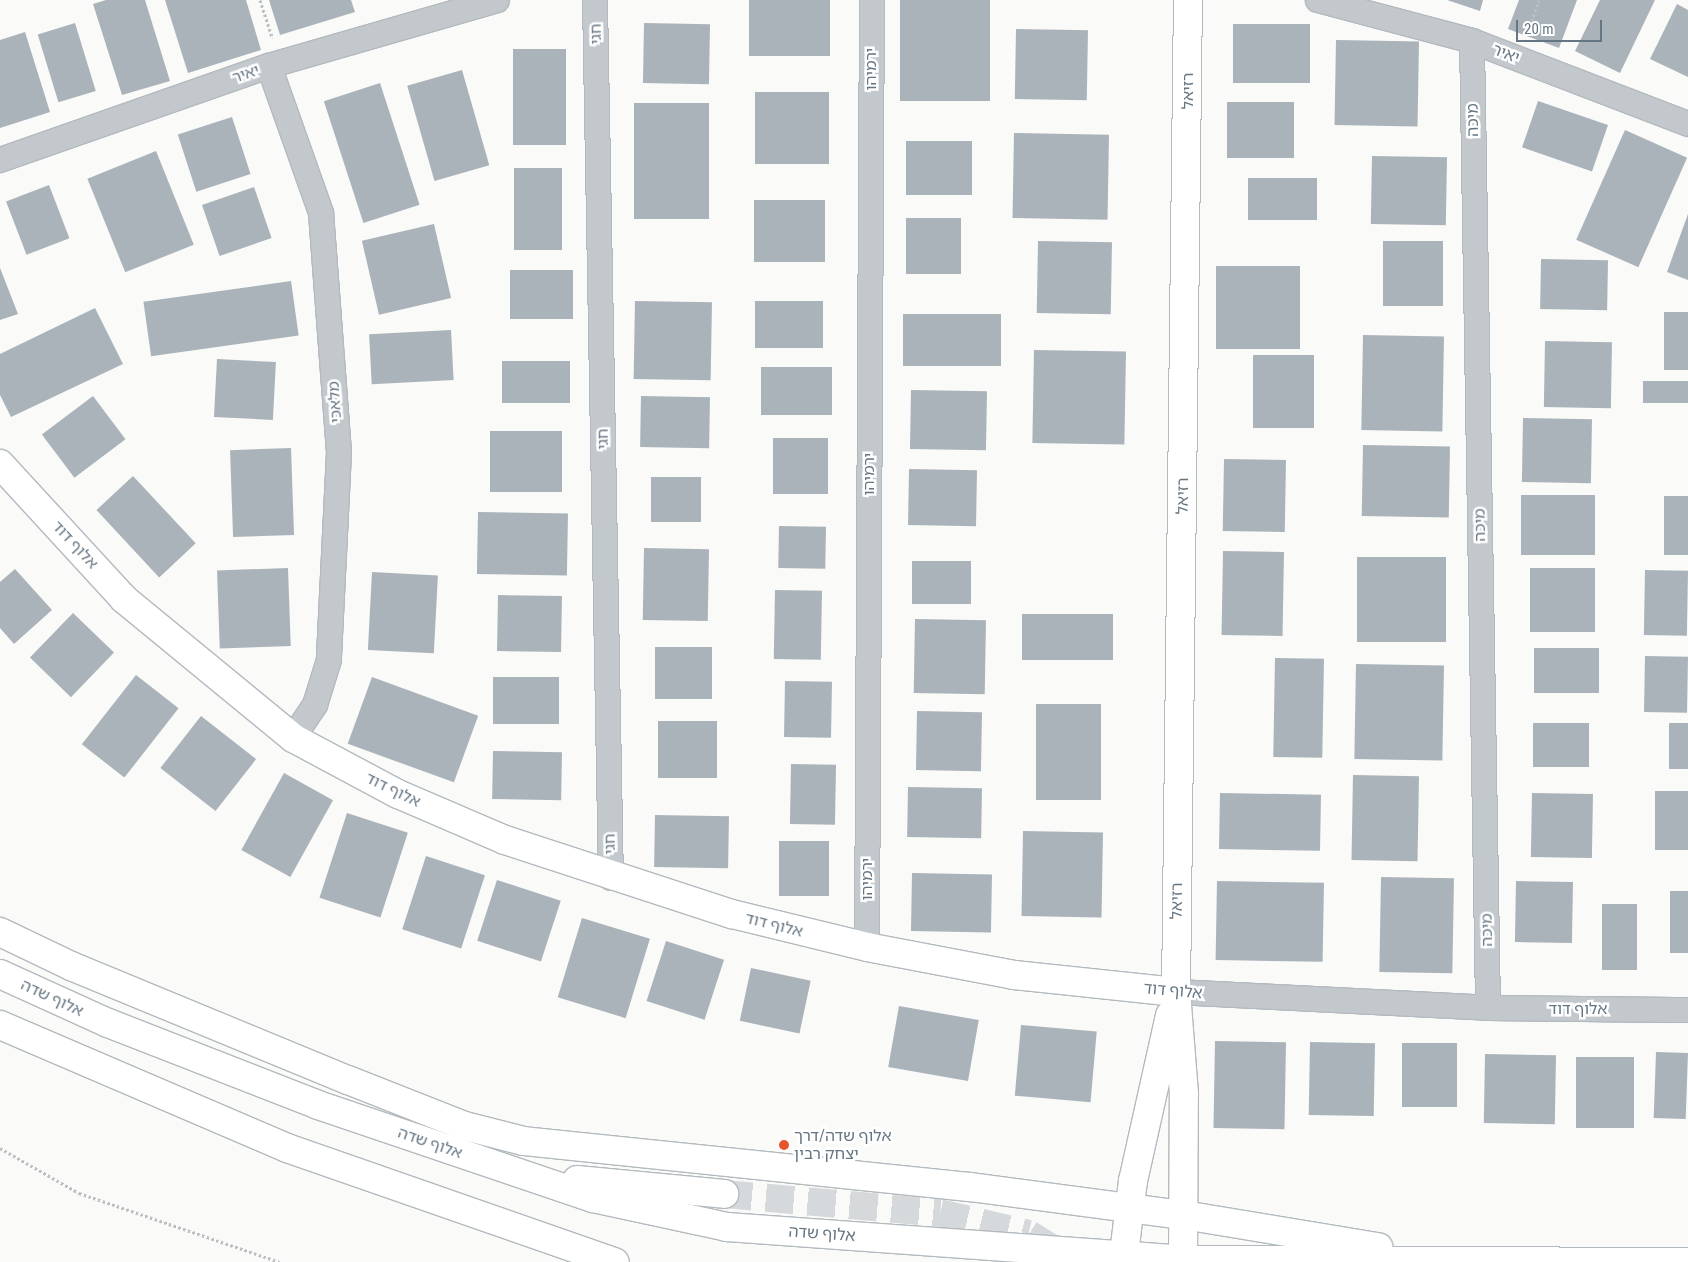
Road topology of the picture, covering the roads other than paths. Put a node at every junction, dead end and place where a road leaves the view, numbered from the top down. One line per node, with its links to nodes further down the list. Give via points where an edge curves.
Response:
1 (497, 0): 7 (street, יאיר)
2 (595, 0): 12 (street, חגי)
3 (872, 0): 14 (street, ירמיהו)
4 (1188, 0): 16 (main road, רזיאל)
5 (1318, 0): 6 (street, יאיר)
6 (1472, 41): 8 (street, יאיר); 17 (street, מיכה)
7 (274, 64): 9 (street, יאיר); 11 (street, מלאכי, via 321,213 339,452 329,660 314,705)
8 (1688, 124)
9 (0, 160)
10 (0, 464): 11 (main road, אלוף דוד, via 124,599)
11 (293, 738): 12 (main road, אלוף דוד, via 398,794 505,840)
12 (610, 878): 14 (main road, אלוף דוד)
13 (0, 932): 22 (main road, via 71,966 348,1080 465,1126 524,1141 970,1187)
14 (867, 947): 16 (main road, אלוף דוד, via 1014,975)
15 (0, 974): 20 (main road, אלוף שדה, via 108,1023 309,1101)
16 (1176, 992): 17 (street, אלוף דוד); 22 (main road, רזיאל); 23 (main road, רזיאל, via 1184,1094)
17 (1488, 1008): 18 (street, אלוף דוד)
18 (1688, 1010)
19 (0, 1025): 27 (main road, via 287,1148)
20 (523, 1174): 21 (main road); 24 (main road, אלוף שדה, via 593,1198 727,1227)
21 (724, 1194)
22 (1129, 1208): 23 (main road); 24 (main road, רזיאל)
23 (1184, 1215): 25 (main road); 26 (main road, רזיאל)
24 (1124, 1260): 26 (main road, אלוף שדה)
25 (1458, 1260): 26 (main road, אלוף שדה); 28 (main road, אלוף שדה)
26 (1183, 1261)
27 (615, 1262)
28 (1688, 1262)

